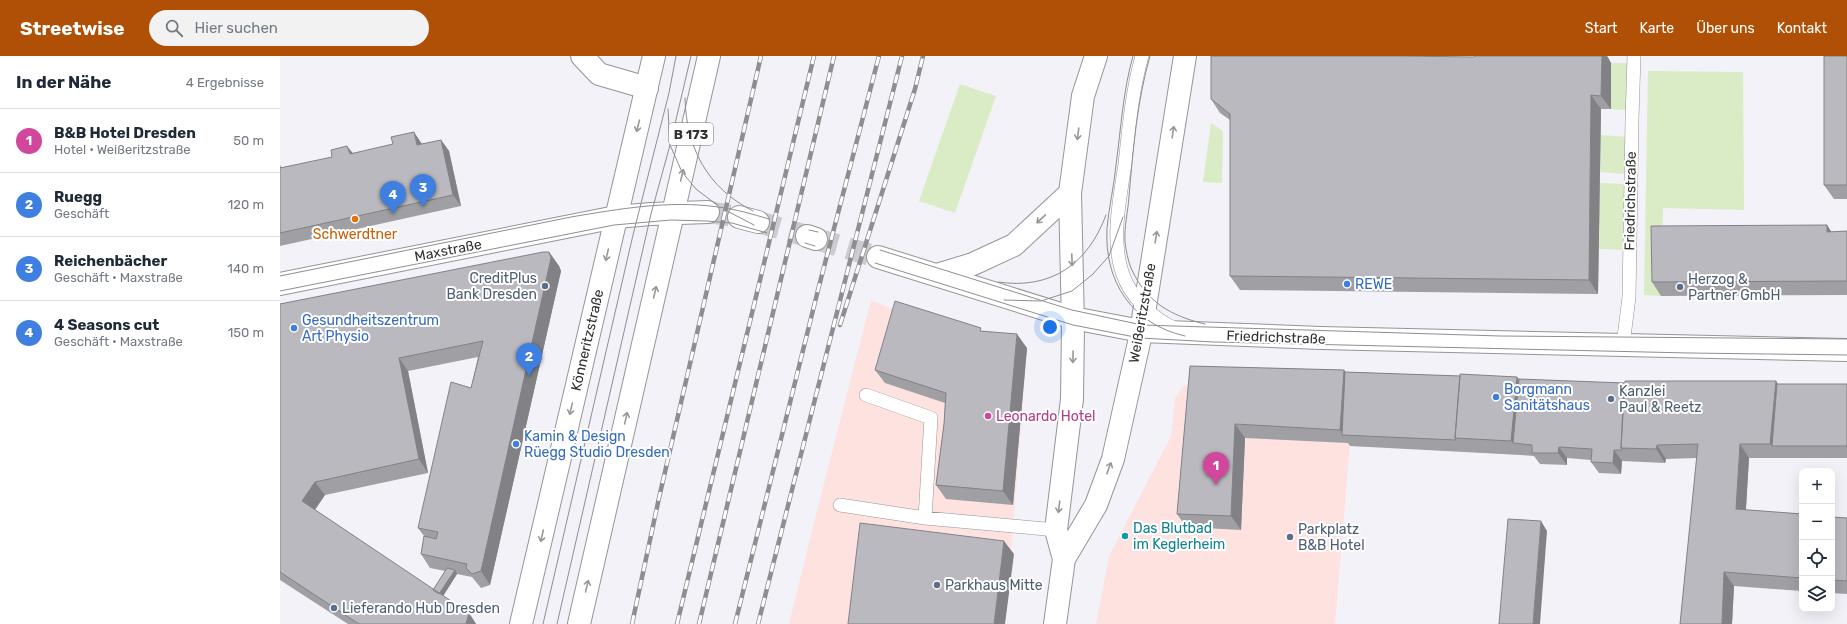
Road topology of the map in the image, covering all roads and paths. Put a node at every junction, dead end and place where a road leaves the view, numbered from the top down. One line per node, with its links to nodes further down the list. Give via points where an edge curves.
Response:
1 (582, 56): 8 (main road, via 599,74)
2 (654, 56): 8 (main road, Könneritzstraße)
3 (710, 56): 11 (main road, B 173, one-way to 3)
4 (1096, 56): 9 (main road, Weißeritzstraße, one-way to 9, via 1083,96)
5 (1142, 56): 16 (lane, via 1132,102 1116,237 1122,272)
6 (1185, 56): 16 (main road, Weißeritzstraße, one-way to 6)
7 (1634, 56): 20 (lane, Friedrichstraße, via 1629,297)
8 (647, 88): 12 (main road, Könneritzstraße, one-way to 12)
9 (1070, 193): 14 (main road, one-way to 14, via 1014,245 973,264); 17 (main road, Weißeritzstraße, one-way to 17)
10 (708, 212): 11 (main road)
11 (673, 213): 12 (main road); 28 (main road, B 173, one-way to 11)
12 (616, 217): 15 (main road, Maxstraße); 27 (main road, Könneritzstraße, one-way to 27)
13 (878, 257): 14 (main road, Friedrichstraße)
14 (938, 275): 17 (main road, Friedrichstraße)
15 (280, 284)
16 (1144, 308): 18 (main road, Weißeritzstraße); 19 (lane, via 1169,326)
17 (1073, 318): 18 (main road, Friedrichstraße); 25 (main road, Weißeritzstraße, one-way to 25, via 1072,399)
18 (1141, 331): 19 (main road, Friedrichstraße); 26 (main road, Weißeritzstraße, one-way to 18, via 1096,505 1113,459)
19 (1190, 333): 20 (main road, Friedrichstraße)
20 (1623, 345): 21 (main road, Friedrichstraße)
21 (1847, 350)
22 (866, 395): 24 (lane, via 931,418)
23 (840, 505): 24 (lane)
24 (925, 518): 25 (lane)
25 (1056, 530): 26 (main road, Weißeritzstraße)
26 (1064, 559): 29 (main road, Weißeritzstraße)
27 (521, 624)
28 (579, 624)
29 (1055, 624)

